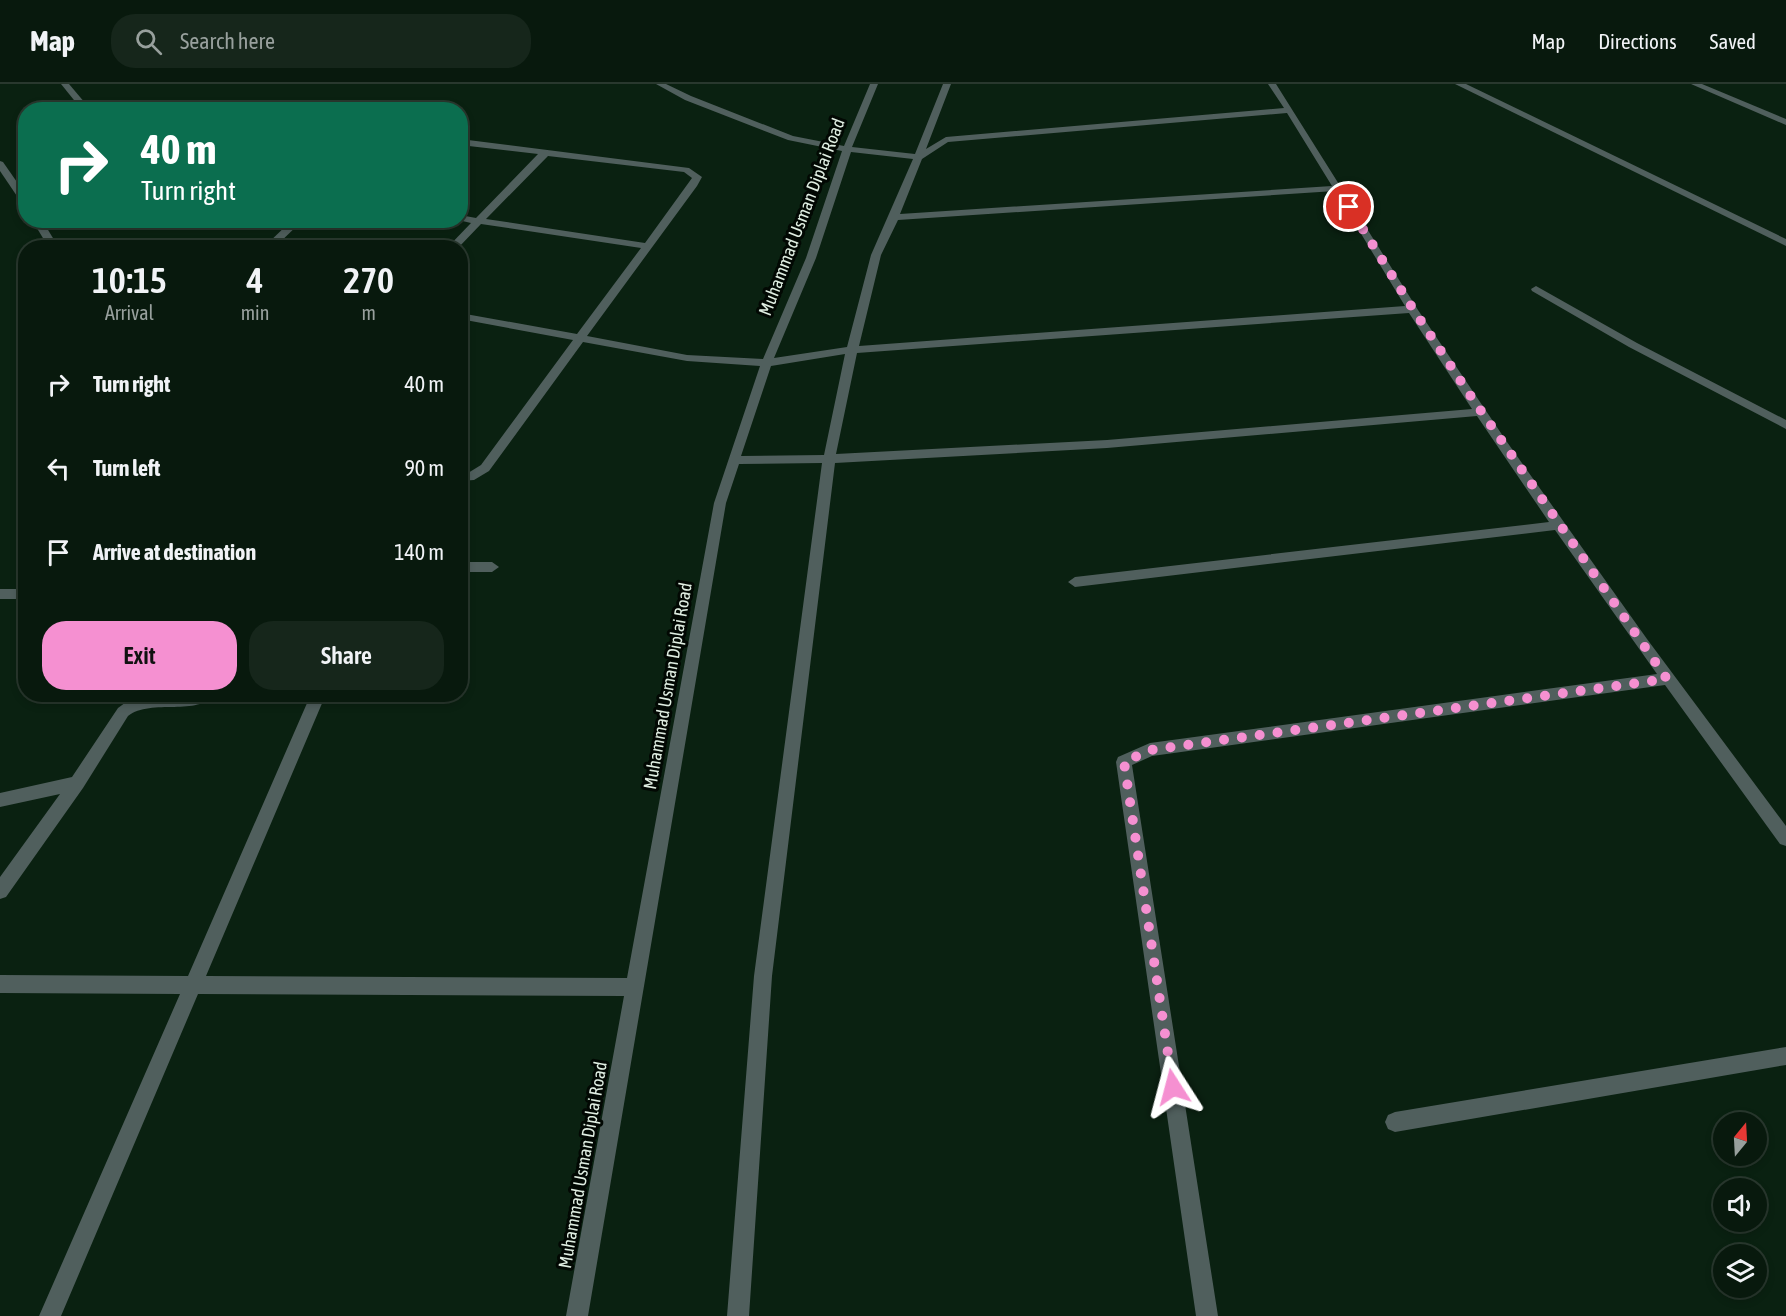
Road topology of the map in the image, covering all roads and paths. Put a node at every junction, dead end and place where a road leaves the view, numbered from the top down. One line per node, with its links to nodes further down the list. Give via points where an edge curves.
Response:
1 (660, 84): 12 (street, via 791,138)
2 (874, 84): 12 (street, Muhammad Usman Diplai Road)
3 (947, 84): 14 (street)
4 (1272, 84): 9 (street)
5 (1459, 84): 24 (street)
6 (1695, 84): 10 (street)
7 (67, 85): 8 (street)
8 (81, 102)
9 (1290, 110): 14 (street, via 946,140); 16 (street)
10 (1786, 122)
11 (468, 143): 13 (street)
12 (847, 149): 14 (street); 31 (street, Muhammad Usman Diplai Road, via 812,258)
13 (544, 153): 20 (street); 25 (street, via 686,170 697,177)
14 (919, 157): 18 (street)
15 (0, 164): 17 (street)
16 (1338, 189): 18 (street); 27 (street)
17 (18, 191)
18 (894, 217): 30 (street, via 876,255)
19 (468, 219): 20 (street)
20 (478, 221): 23 (street); 25 (street)
21 (289, 228): 22 (street)
22 (277, 240)
23 (460, 240)
24 (1786, 243)
25 (647, 246): 29 (street)
26 (1536, 289): 33 (street, via 1632,345)
27 (1413, 309): 30 (street); 32 (street)
28 (468, 318): 29 (street)
29 (582, 339): 31 (street, via 687,358); 36 (street, via 485,468)
30 (852, 350): 31 (street); 35 (street)
31 (766, 363): 34 (street, Muhammad Usman Diplai Road)
32 (1481, 412): 35 (street, via 1035,451); 37 (street)
33 (1786, 425)
34 (733, 460): 35 (street); 52 (street, Muhammad Usman Diplai Road, via 720,503)
35 (829, 460): 57 (street, via 764,976)
36 (468, 477)
37 (1560, 525): 40 (street); 43 (street)
38 (468, 567): 39 (street)
39 (492, 567)
40 (1075, 582)
41 (0, 594): 42 (street)
42 (18, 594)
43 (1667, 679): 48 (street); 58 (street, via 1150,750 1124,762)
44 (159, 702): 46 (street, via 133,704 123,712)
45 (316, 702): 51 (street)
46 (77, 783): 47 (street); 49 (street)
47 (0, 800)
48 (1786, 839)
49 (0, 891)
50 (0, 984): 51 (street)
51 (194, 984): 52 (street); 55 (street)
52 (634, 987): 56 (street, Muhammad Usman Diplai Road)
53 (1786, 1056): 54 (street)
54 (1395, 1122)
55 (50, 1316)
56 (577, 1316)
57 (738, 1316)
58 (1207, 1316)

